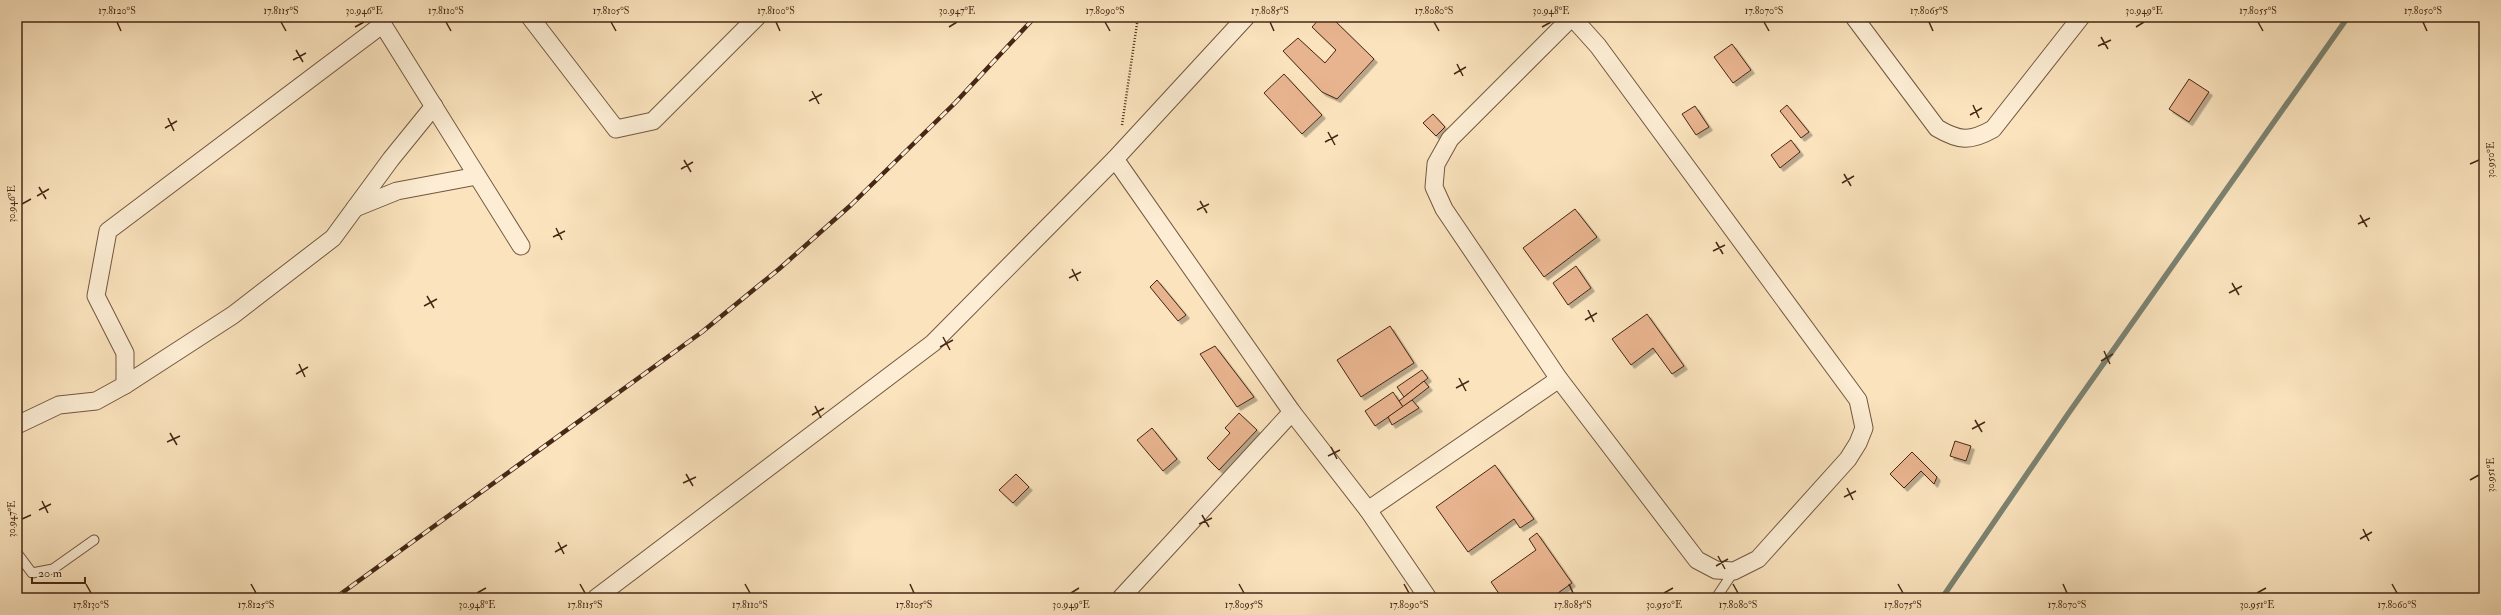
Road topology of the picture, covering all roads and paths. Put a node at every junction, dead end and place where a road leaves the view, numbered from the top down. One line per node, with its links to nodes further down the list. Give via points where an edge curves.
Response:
1 (530, 17): 2 (street, via 616,129 653,121)
2 (757, 17)
3 (1138, 17): 10 (path)
4 (1246, 17): 11 (street)
5 (1572, 17): 15 (street, via 1450,138 1436,164 1434,187 1444,209); 22 (street, via 1598,46 1858,400 1864,428 1848,459 1758,559)
6 (1854, 17): 7 (street, via 1937,128 1953,138 1967,139 1993,129)
7 (2082, 17)
8 (380, 21): 9 (street); 16 (street, via 108,231 96,296 125,353)
9 (434, 106): 12 (street); 13 (street)
10 (1121, 131)
11 (1116, 160): 17 (street); 23 (street, via 933,343)
12 (477, 176): 13 (street, via 397,192); 14 (street)
13 (355, 208): 16 (street, via 327,243 233,315)
14 (521, 246)
15 (1559, 379): 19 (street); 22 (street, via 1697,560 1716,570)
16 (125, 385): 18 (street, via 96,401 59,405)
17 (1292, 412): 19 (street); 24 (street)
18 (17, 425)
19 (1368, 510): 25 (street)
20 (94, 540): 21 (lane, via 53,569 32,573)
21 (17, 553)
22 (1734, 571): 26 (lane)
23 (596, 598)
24 (1121, 598)
25 (1428, 598)
26 (1716, 598)

